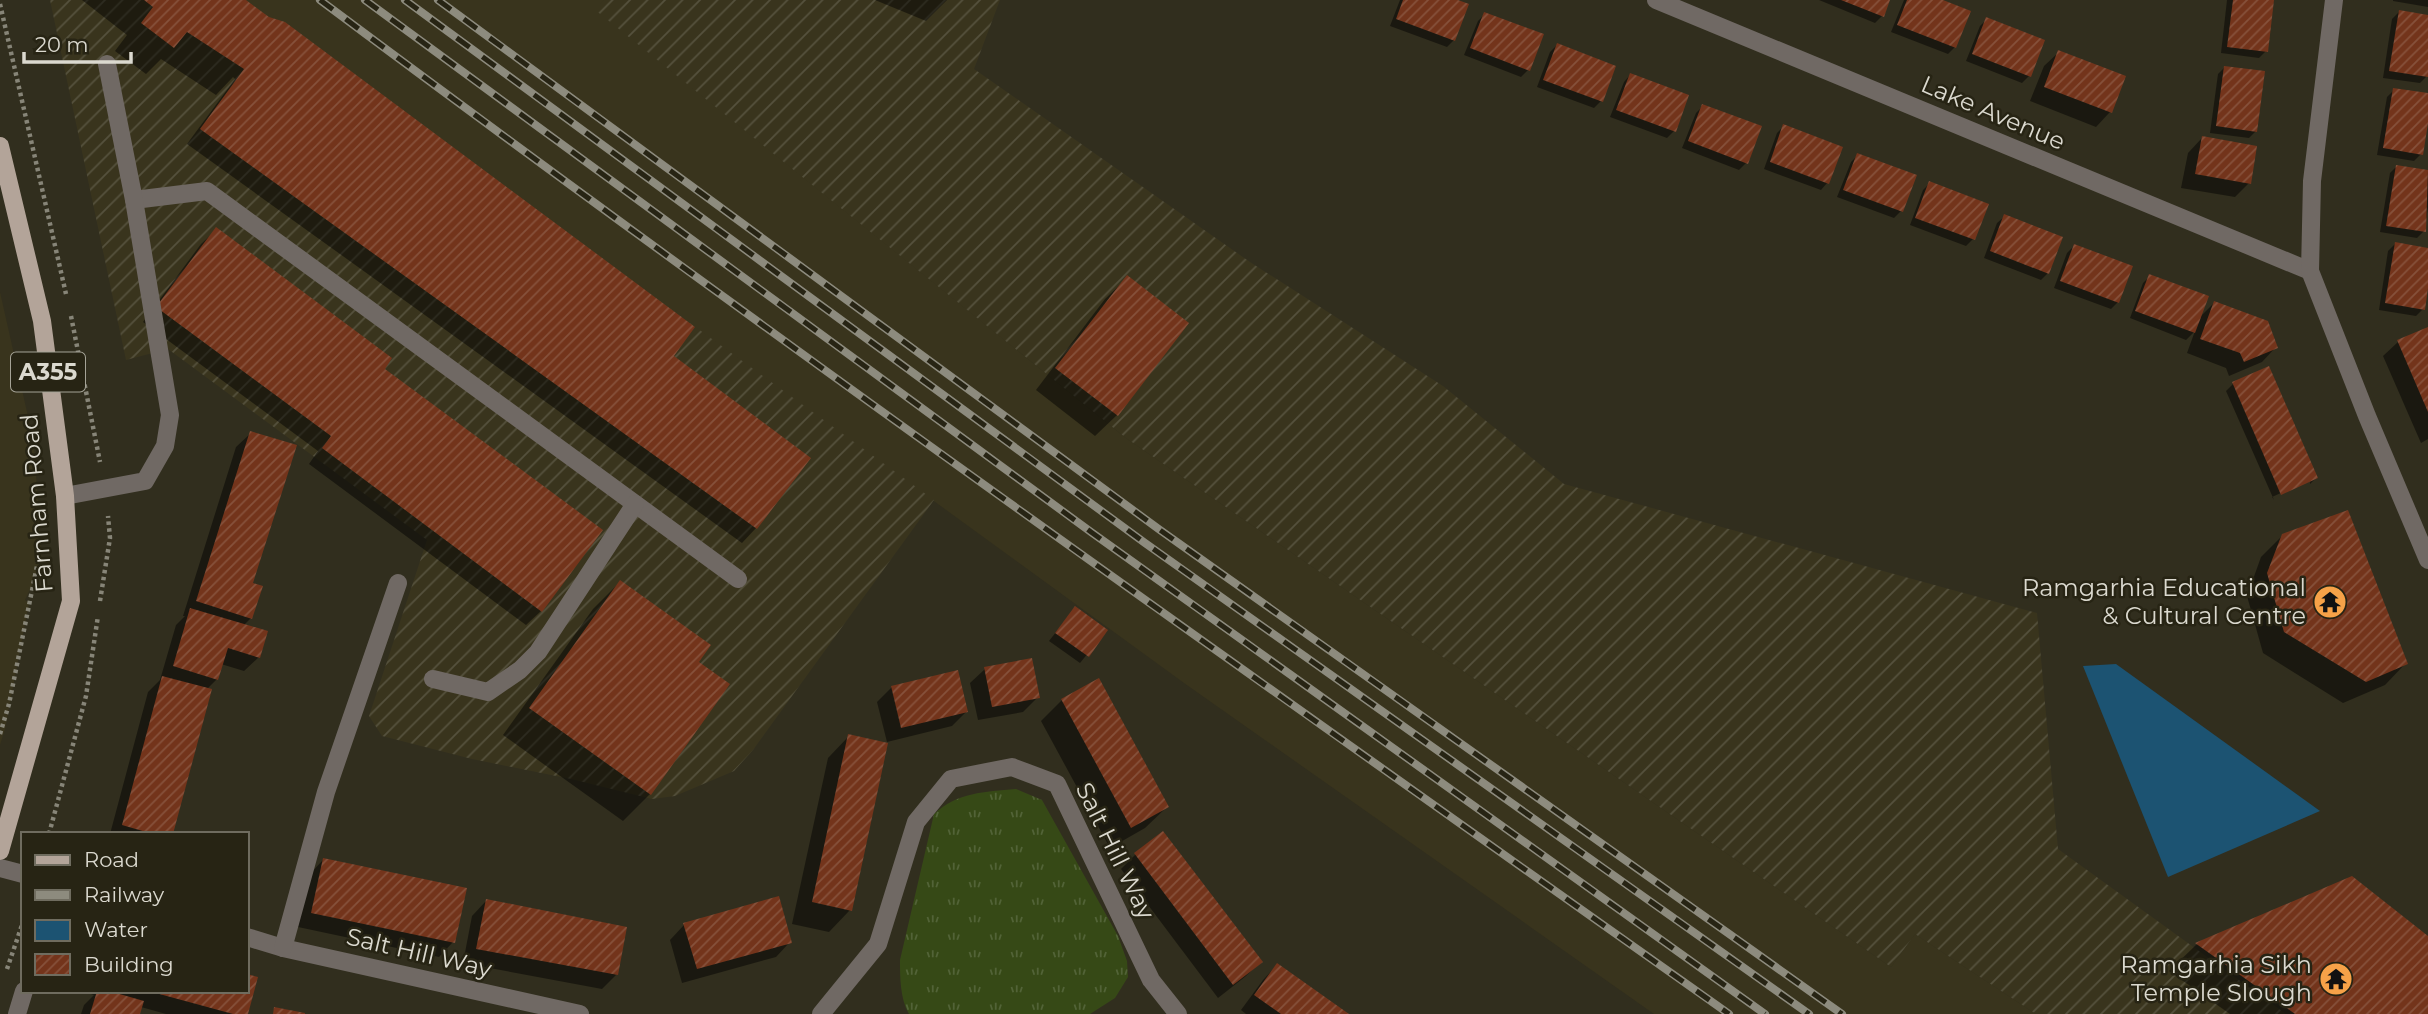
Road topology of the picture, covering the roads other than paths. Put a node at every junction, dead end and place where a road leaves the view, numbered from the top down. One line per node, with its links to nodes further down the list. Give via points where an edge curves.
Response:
1 (1656, 0): 6 (street, Lake Avenue)
2 (2334, 0): 6 (street, via 2312,181)
3 (107, 64): 5 (street)
4 (0, 146): 7 (main road, Farnham Road / A355, via 41,321)
5 (134, 200): 7 (street, via 170,415 165,446 145,481); 8 (street, via 207,191)
6 (2310, 271): 9 (street)
7 (65, 496): 13 (main road, Farnham Road / A355, via 71,601)
8 (635, 504): 10 (street); 12 (street, via 538,652 520,670 488,692)
9 (2428, 560)
10 (738, 579)
11 (398, 583): 17 (street, via 326,792)
12 (433, 679)
13 (0, 851)
14 (0, 868): 15 (street)
15 (21, 873)
16 (248, 937): 17 (street, Salt Hill Way)
17 (283, 948): 20 (street, Salt Hill Way)
18 (23, 993): 19 (street)
19 (17, 1014)
20 (580, 1014)
21 (821, 1014): 22 (street, Salt Hill Way, via 878,944 916,822 951,779 1012,767 1056,784 1151,980)
22 (1178, 1014)

